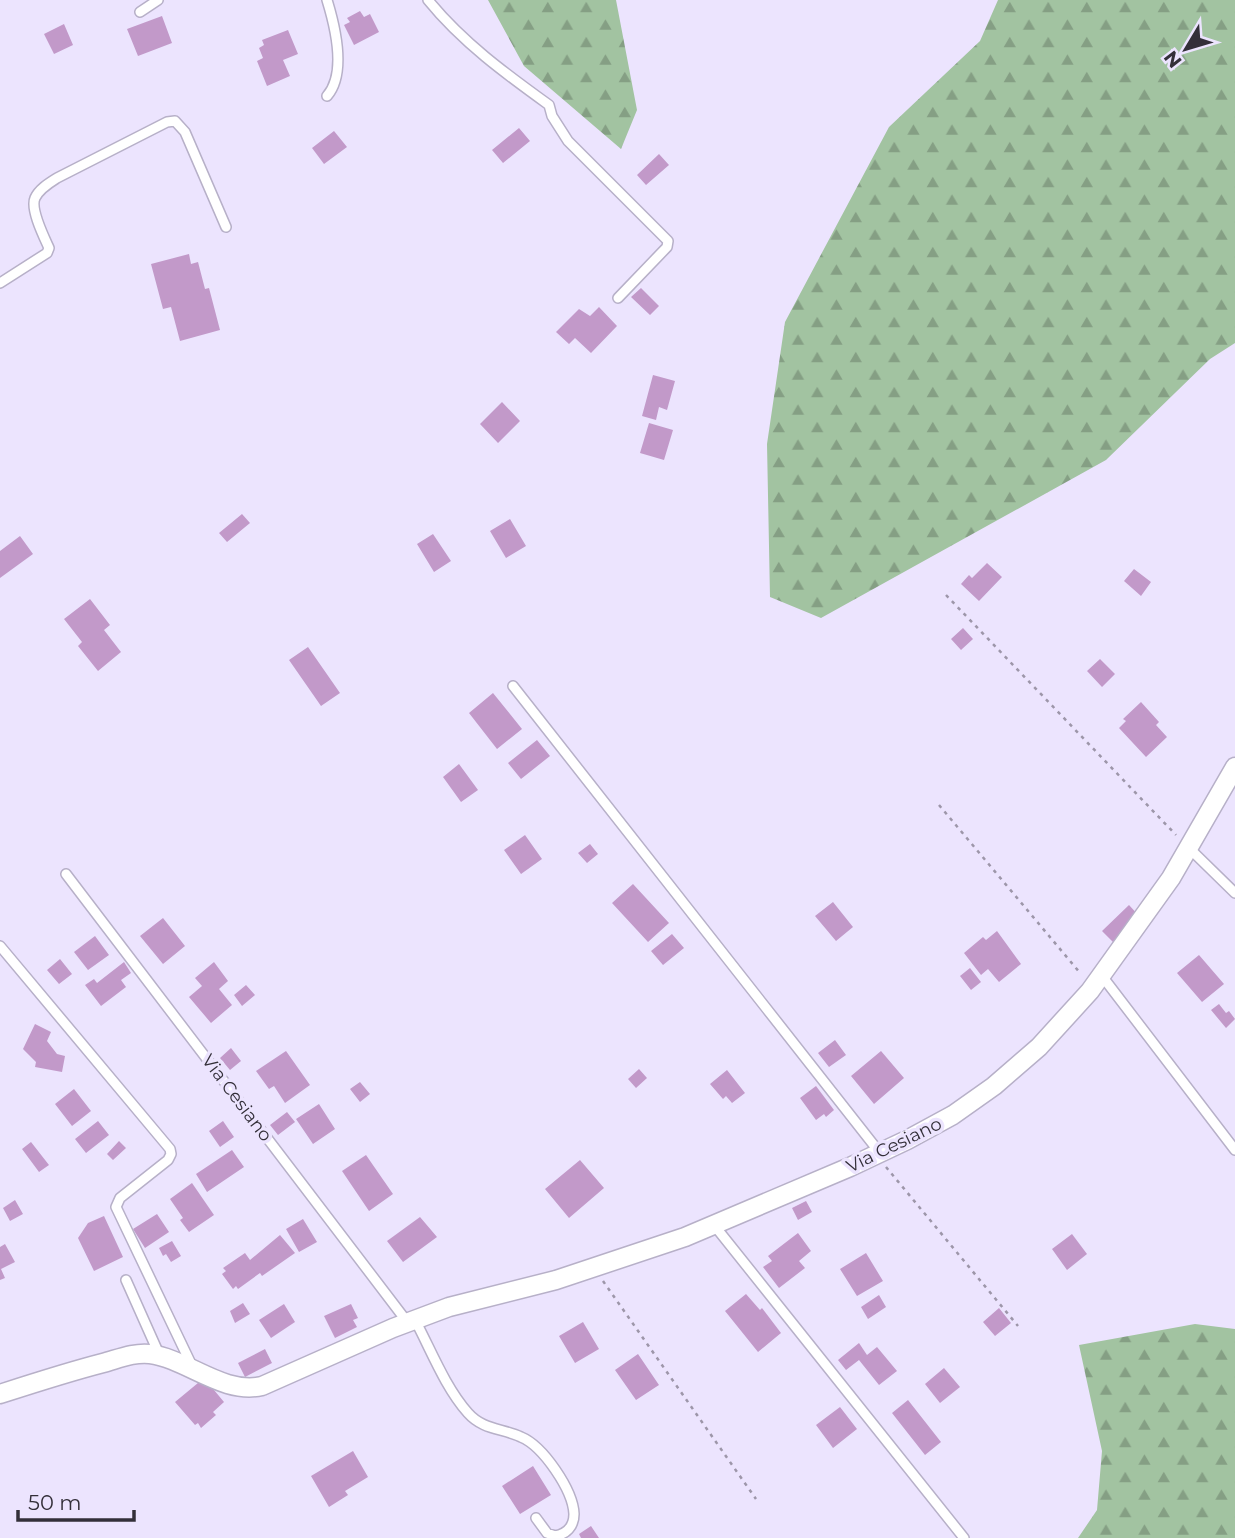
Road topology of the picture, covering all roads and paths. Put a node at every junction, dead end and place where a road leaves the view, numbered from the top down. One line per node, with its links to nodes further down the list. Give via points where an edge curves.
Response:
1 (158, 0): 4 (lane)
2 (327, 0): 5 (lane, via 338,54 334,84)
3 (428, 0): 8 (lane, via 450,26 549,105 568,141 668,242)
4 (140, 12)
5 (327, 96)
6 (226, 227): 7 (lane, via 185,132 175,121 167,122 42,188 34,199 34,209 47,253)
7 (0, 283)
8 (618, 298)
9 (946, 595): 13 (path)
10 (513, 686): 19 (lane)
11 (1235, 767): 13 (street, Via Cesiano)
12 (939, 806): 17 (path)
13 (1189, 848): 15 (lane); 17 (street, Via Cesiano)
14 (66, 874): 23 (lane, Via Cesiano)
15 (1235, 892)
16 (0, 946): 26 (lane, via 170,1149 168,1160 120,1198 116,1207)
17 (1097, 982): 18 (lane); 19 (street, Via Cesiano, via 1049,1037 986,1092 948,1118)
18 (1235, 1150)
19 (878, 1154): 20 (street, Via Cesiano); 24 (path)
20 (714, 1224): 21 (street, Via Cesiano); 30 (lane)
21 (594, 1268): 23 (street, Via Cesiano, via 471,1300); 28 (path)
22 (126, 1280): 25 (lane)
23 (412, 1321): 26 (street, Via Cesiano, via 257,1387 232,1384); 29 (lane, via 469,1414 491,1429 534,1444 557,1475 570,1497 572,1525 555,1536)
24 (1018, 1326)
25 (160, 1356): 26 (street, Via Cesiano); 27 (street, Via Cesiano, via 127,1356)
26 (194, 1369)
27 (0, 1394)
28 (756, 1499)
29 (536, 1518)
30 (964, 1538)

